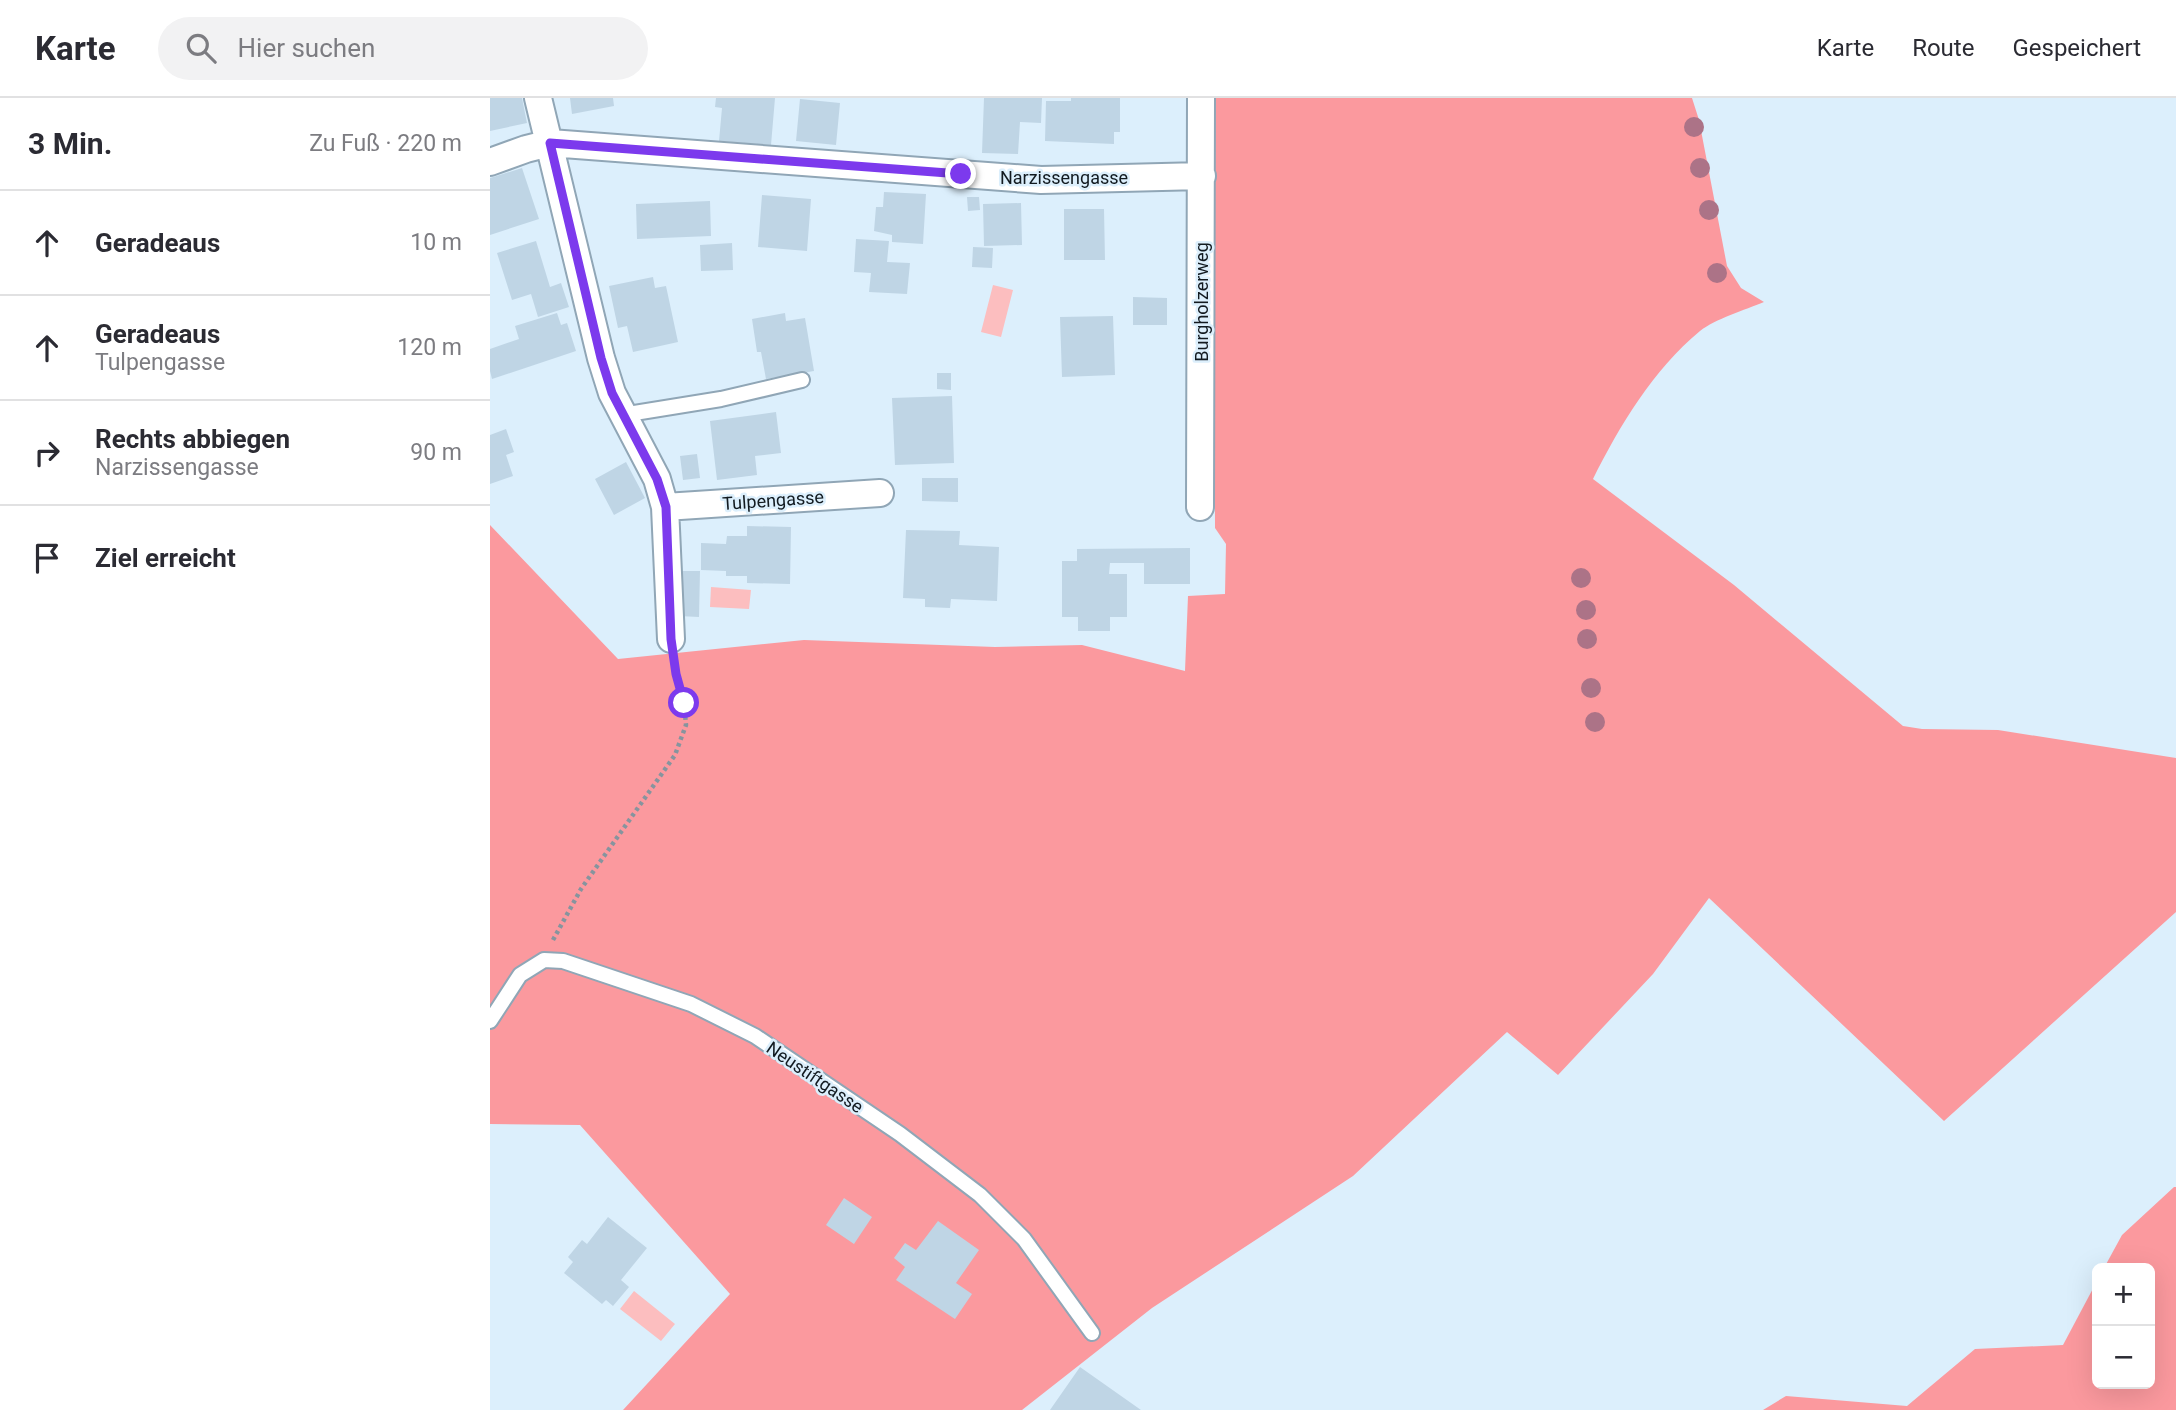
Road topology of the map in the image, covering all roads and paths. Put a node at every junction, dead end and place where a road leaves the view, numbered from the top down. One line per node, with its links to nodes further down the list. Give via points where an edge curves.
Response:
1 (538, 98): 3 (street)
2 (1201, 98): 5 (street, Burgholzerweg)
3 (550, 143): 4 (street); 5 (street, Narzissengasse, via 1041,180); 7 (street, via 601,358)
4 (490, 162)
5 (1202, 176): 10 (street, Burgholzerweg)
6 (802, 380): 7 (lane)
7 (622, 415): 9 (street, via 657,479)
8 (880, 493): 9 (street, Tulpengasse)
9 (666, 507): 11 (street)
10 (1200, 507)
11 (671, 639): 12 (path, via 686,725 675,755 581,889)
12 (544, 960): 13 (lane, via 520,975); 14 (lane, Neustiftgasse, via 563,961 691,1004 755,1037 888,1126 980,1195 1024,1239)
13 (490, 1021)
14 (1092, 1333)

